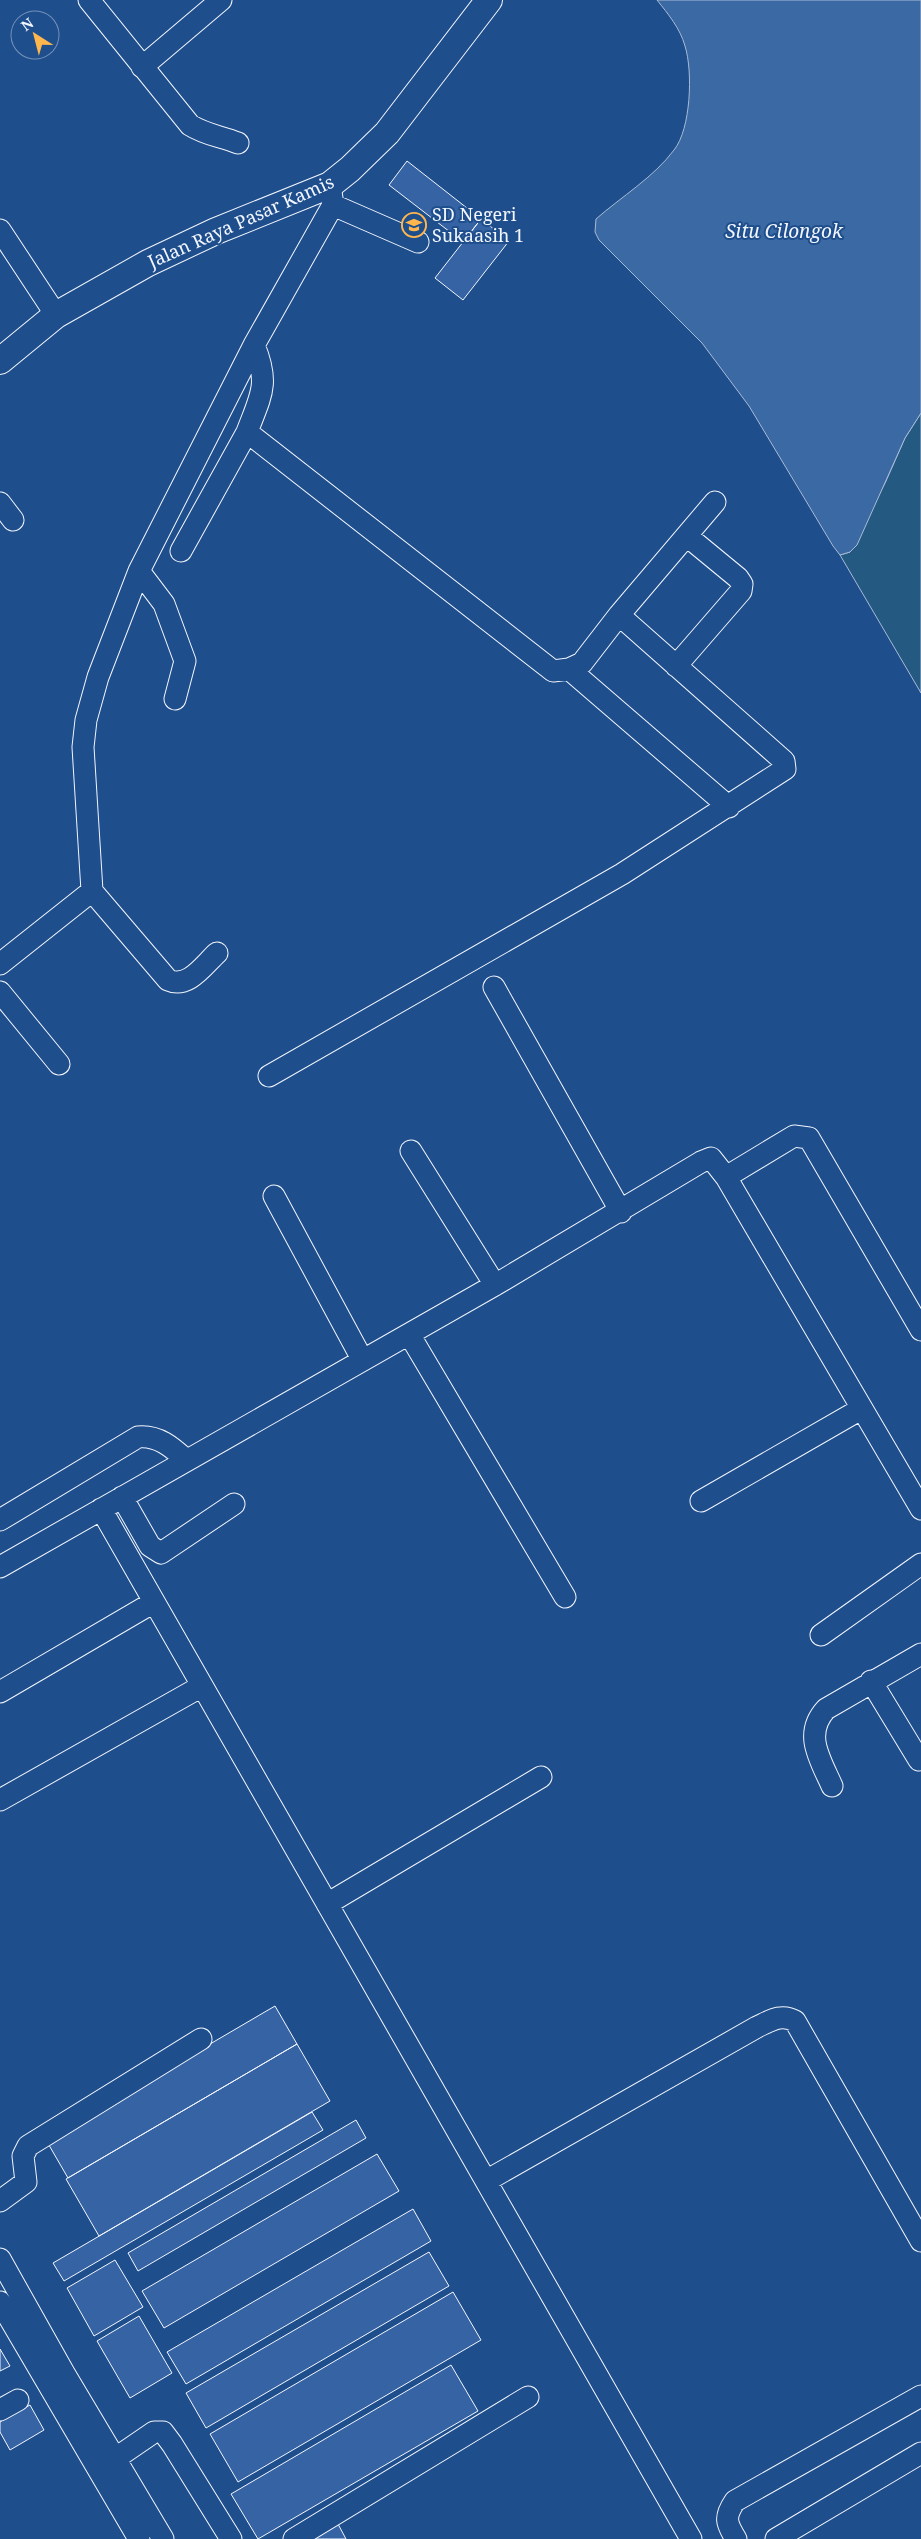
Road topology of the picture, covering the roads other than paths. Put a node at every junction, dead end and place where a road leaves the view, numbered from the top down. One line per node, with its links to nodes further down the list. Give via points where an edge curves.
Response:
1 (89, 0): 4 (street)
2 (222, 0): 4 (street)
3 (489, 0): 6 (main road, Jalan Raya Pasar Kamis, via 387,132 350,169)
4 (142, 67): 5 (street, via 190,125 204,134)
5 (238, 142)
6 (331, 195): 8 (street); 9 (main road, Jalan Raya Pasar Kamis, via 199,239 140,267); 10 (street)
7 (0, 230): 9 (street)
8 (418, 242)
9 (56, 315): 11 (main road, Jalan Raya Pasar Kamis)
10 (254, 345): 12 (street, via 264,379); 18 (street)
11 (0, 361)
12 (247, 432): 17 (street); 21 (street, via 553,672)
13 (716, 502): 16 (street)
14 (0, 503): 15 (street)
15 (13, 520)
16 (686, 536): 19 (street); 20 (street, via 742,584 741,590)
17 (181, 551)
18 (139, 570): 22 (street, via 164,604 185,660); 24 (street, via 98,677 86,720 83,747)
19 (619, 615): 20 (street); 21 (street, via 582,663)
20 (676, 666): 23 (street, via 786,765 781,773)
21 (570, 669): 23 (street)
22 (175, 699)
23 (728, 807): 30 (street, via 622,874)
24 (92, 891): 25 (street, via 168,980 180,983 189,980); 26 (street)
25 (217, 954)
26 (0, 964)
27 (494, 987): 34 (street)
28 (0, 992): 29 (street)
29 (59, 1064)
30 (269, 1076)
31 (411, 1151): 35 (street)
32 (726, 1177): 34 (street, via 715,1160 707,1159); 36 (street, via 794,1136 810,1138); 39 (street)
33 (274, 1196): 38 (street)
34 (621, 1212): 35 (street)
35 (495, 1286): 37 (street)
36 (921, 1330)
37 (409, 1334): 38 (street); 49 (street)
38 (362, 1359): 40 (street)
39 (861, 1409): 42 (street); 45 (street)
40 (186, 1460): 41 (street); 46 (street, via 169,1445 150,1436 138,1437)
41 (122, 1497): 43 (street, via 150,1546 162,1553); 44 (street)
42 (701, 1501)
43 (234, 1504)
44 (101, 1509): 48 (street); 50 (street)
45 (921, 1509)
46 (0, 1520)
47 (921, 1564): 51 (street)
48 (0, 1567)
49 (565, 1598)
50 (154, 1602): 54 (street); 55 (street)
51 (821, 1635)
52 (921, 1654): 53 (street)
53 (872, 1681): 56 (street); 58 (street, via 817,1718 814,1729 817,1751)
54 (202, 1686): 59 (street); 60 (street)
55 (0, 1692)
56 (919, 1760)
57 (542, 1777): 60 (street)
58 (832, 1786)
59 (0, 1800)
60 (327, 1904): 62 (street)
61 (201, 2039): 63 (street, via 28,2146 23,2156 26,2182)
62 (486, 2181): 64 (street, via 757,2027 779,2017 788,2017 795,2021); 75 (street)
63 (0, 2201)
64 (921, 2241)
65 (0, 2259): 67 (street)
66 (0, 2302): 67 (street)
67 (55, 2377): 71 (street); 72 (street)
68 (528, 2396): 74 (street)
69 (921, 2396): 76 (street, via 735,2501 727,2513 726,2523)
70 (921, 2453): 77 (street)
71 (116, 2458): 72 (street); 73 (street, via 154,2432 163,2432)
72 (148, 2534)
73 (231, 2539)
74 (294, 2539)
75 (690, 2539)
76 (736, 2539)
77 (776, 2539)

